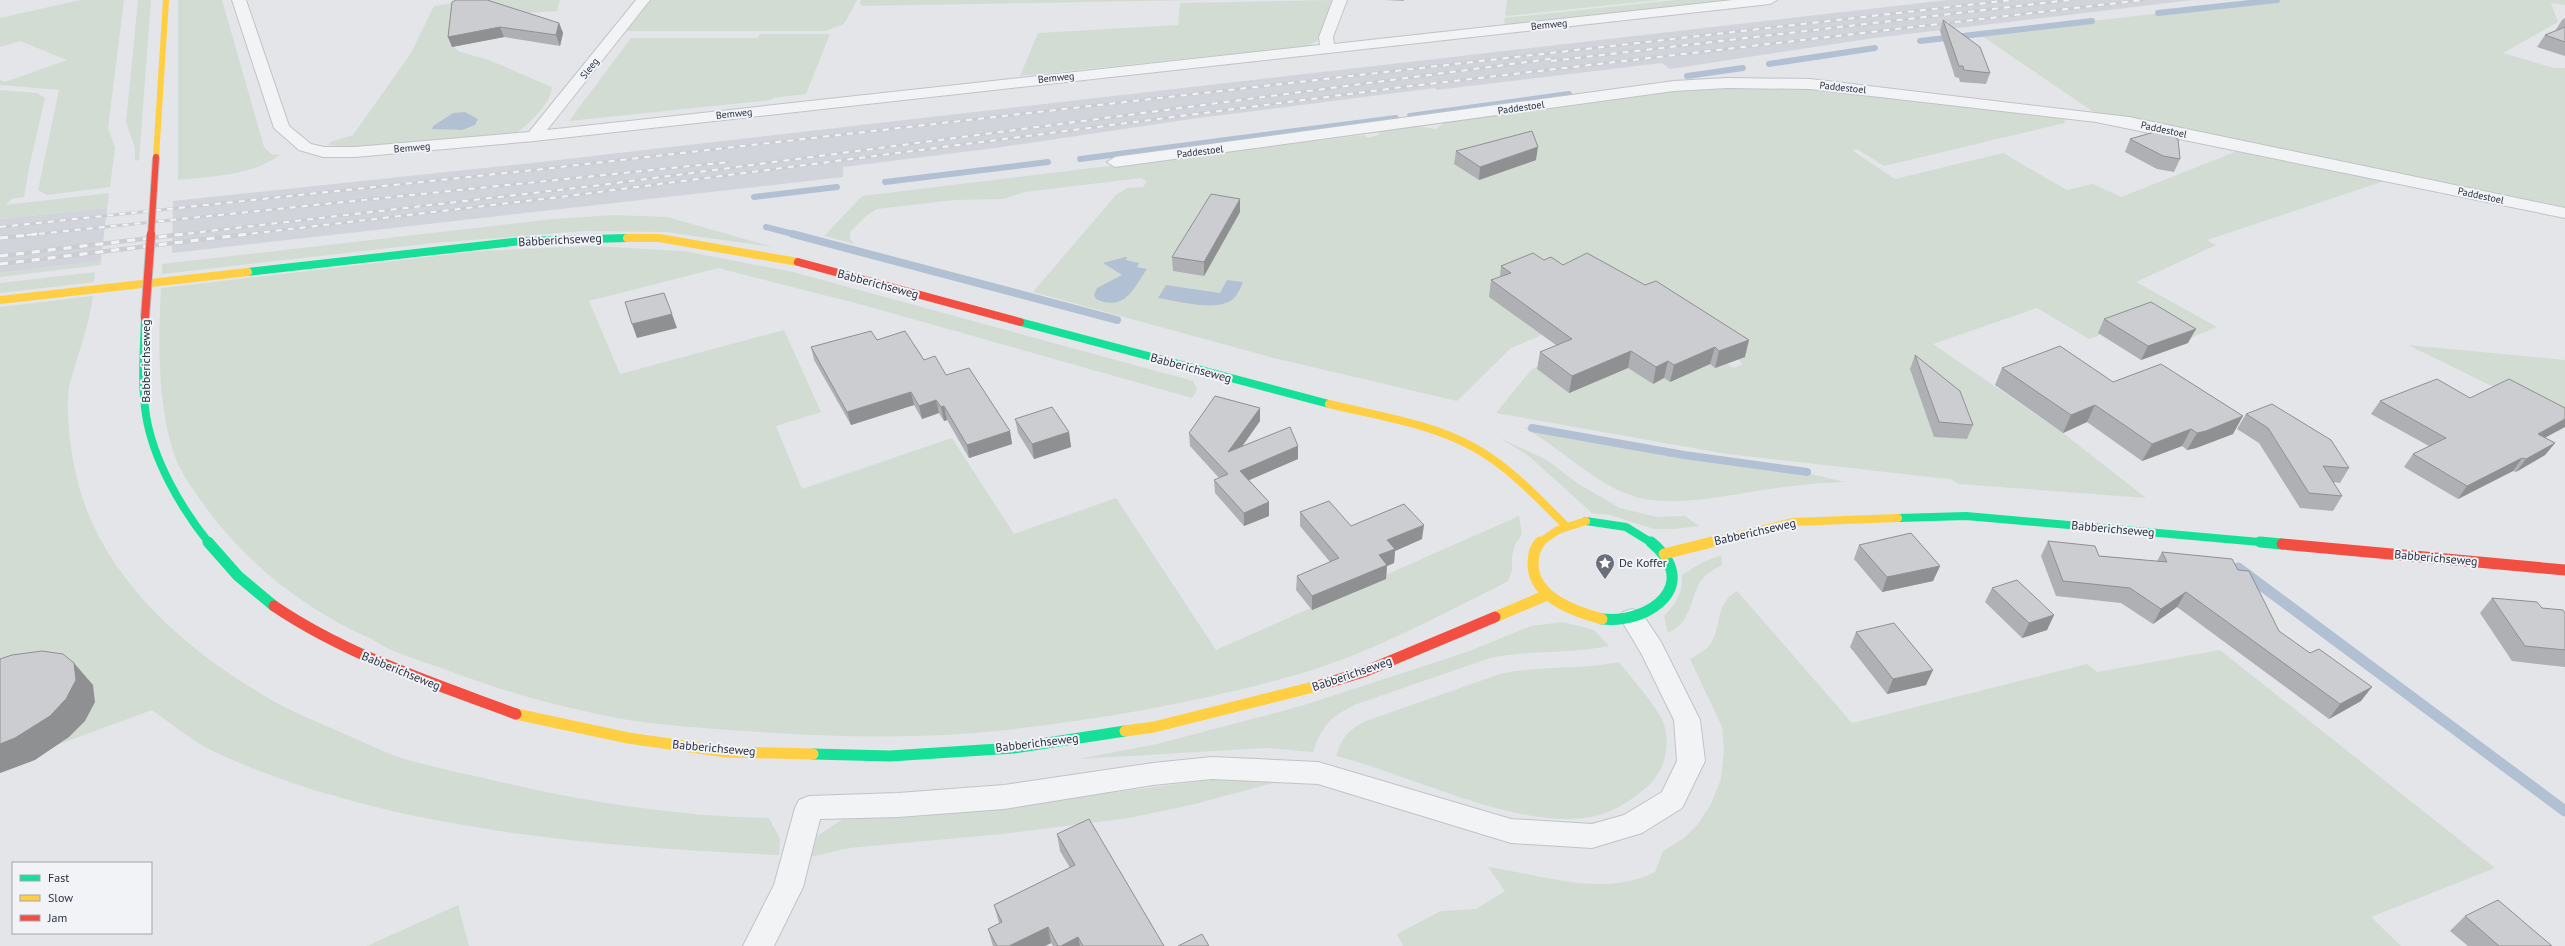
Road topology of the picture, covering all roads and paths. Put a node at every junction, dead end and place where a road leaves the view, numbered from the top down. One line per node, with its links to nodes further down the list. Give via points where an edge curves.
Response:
1 (166, 0): 14 (main road, Babberichseweg, bridge, via 145,318 144,390 149,431 171,484 211,547 259,595 308,629 383,665 512,713 628,738 726,752 890,756 1014,748 1154,727 1283,696 1366,671)
2 (239, 0): 7 (street, Bemweg, via 282,128 305,147 323,152 355,152)
3 (643, 0): 7 (street, Sleeg)
4 (1340, 0): 6 (street, via 1326,37)
5 (1770, 0): 6 (street, Bemweg)
6 (1328, 48): 7 (street, Bemweg)
7 (534, 136)
8 (1115, 162): 9 (street, Paddestoel, via 1668,86 1727,83 1810,84 2129,122)
9 (2565, 213)
10 (0, 300): 11 (main road, Babberichseweg, via 522,241 592,237 659,238 791,260 1231,379 1434,430 1462,439 1494,458 1521,480)
11 (1565, 525): 12 (main road, via 1586,521 1608,522 1650,539); 14 (main road, via 1547,533 1536,546 1531,562 1535,579)
12 (1664, 554): 13 (main road, Babberichseweg, via 1793,522 1966,516); 15 (main road, via 1673,569 1673,586 1666,600 1652,612)
13 (2565, 570)
14 (1547, 595): 15 (main road, via 1564,608 1586,616 1610,620)
15 (1632, 618): 16 (street, via 1652,649 1687,720 1691,761 1672,800 1632,825 1592,836 1511,831 1318,773 1212,768 1153,774 1004,797 898,805 809,808 788,887)
16 (758, 946)

